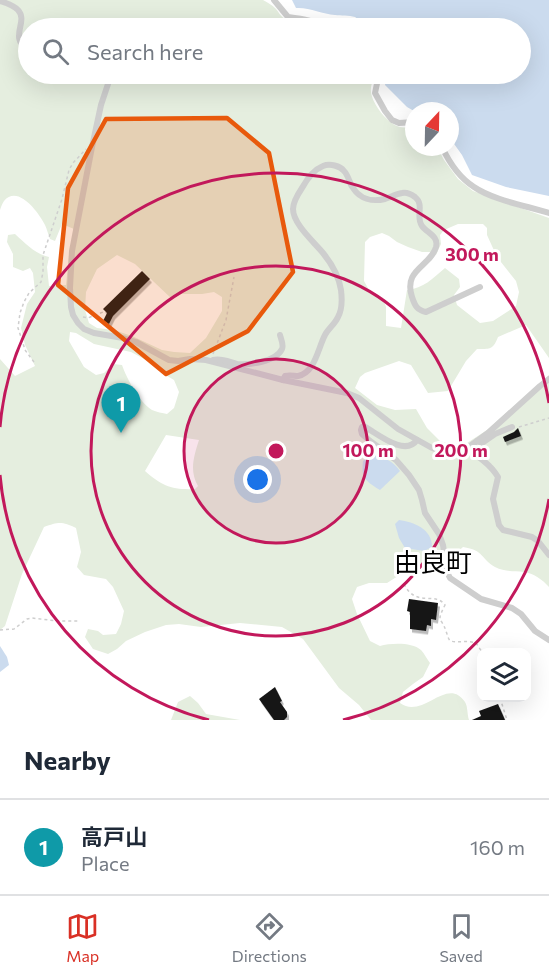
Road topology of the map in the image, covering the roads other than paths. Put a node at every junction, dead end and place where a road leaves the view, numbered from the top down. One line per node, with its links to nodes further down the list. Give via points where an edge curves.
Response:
1 (274, 0): 4 (street, via 288,17)
2 (0, 1): 3 (street, via 17,9)
3 (21, 18)
4 (298, 18)
5 (108, 84): 12 (street, via 72,251 73,315 84,329 136,342 169,360)
6 (377, 84): 7 (street, via 375,93 392,120)
7 (405, 123)
8 (448, 156): 9 (street, via 473,187)
9 (549, 213)
10 (480, 287): 14 (street, via 426,312 419,310 409,283 437,245 420,224 417,198 405,192 375,200 366,198 352,187 344,171 327,164 320,167 309,177 293,211 335,270 341,309 306,373 285,376)
11 (280, 335): 12 (street, via 282,350 261,363 238,364 217,358)
12 (210, 361): 14 (street)
13 (549, 379): 17 (street)
14 (283, 380): 16 (street, via 359,398)
15 (512, 427): 17 (street, via 482,443)
16 (417, 440): 18 (street, via 447,453); 20 (street, via 407,447 400,446 365,427 361,430 396,460 419,490 424,513 440,534 450,578 481,599 512,608)
17 (477, 441): 18 (street)
18 (466, 449): 19 (street, via 484,460 498,477 493,499 499,525 503,530 532,537)
19 (549, 555)
20 (549, 640)

